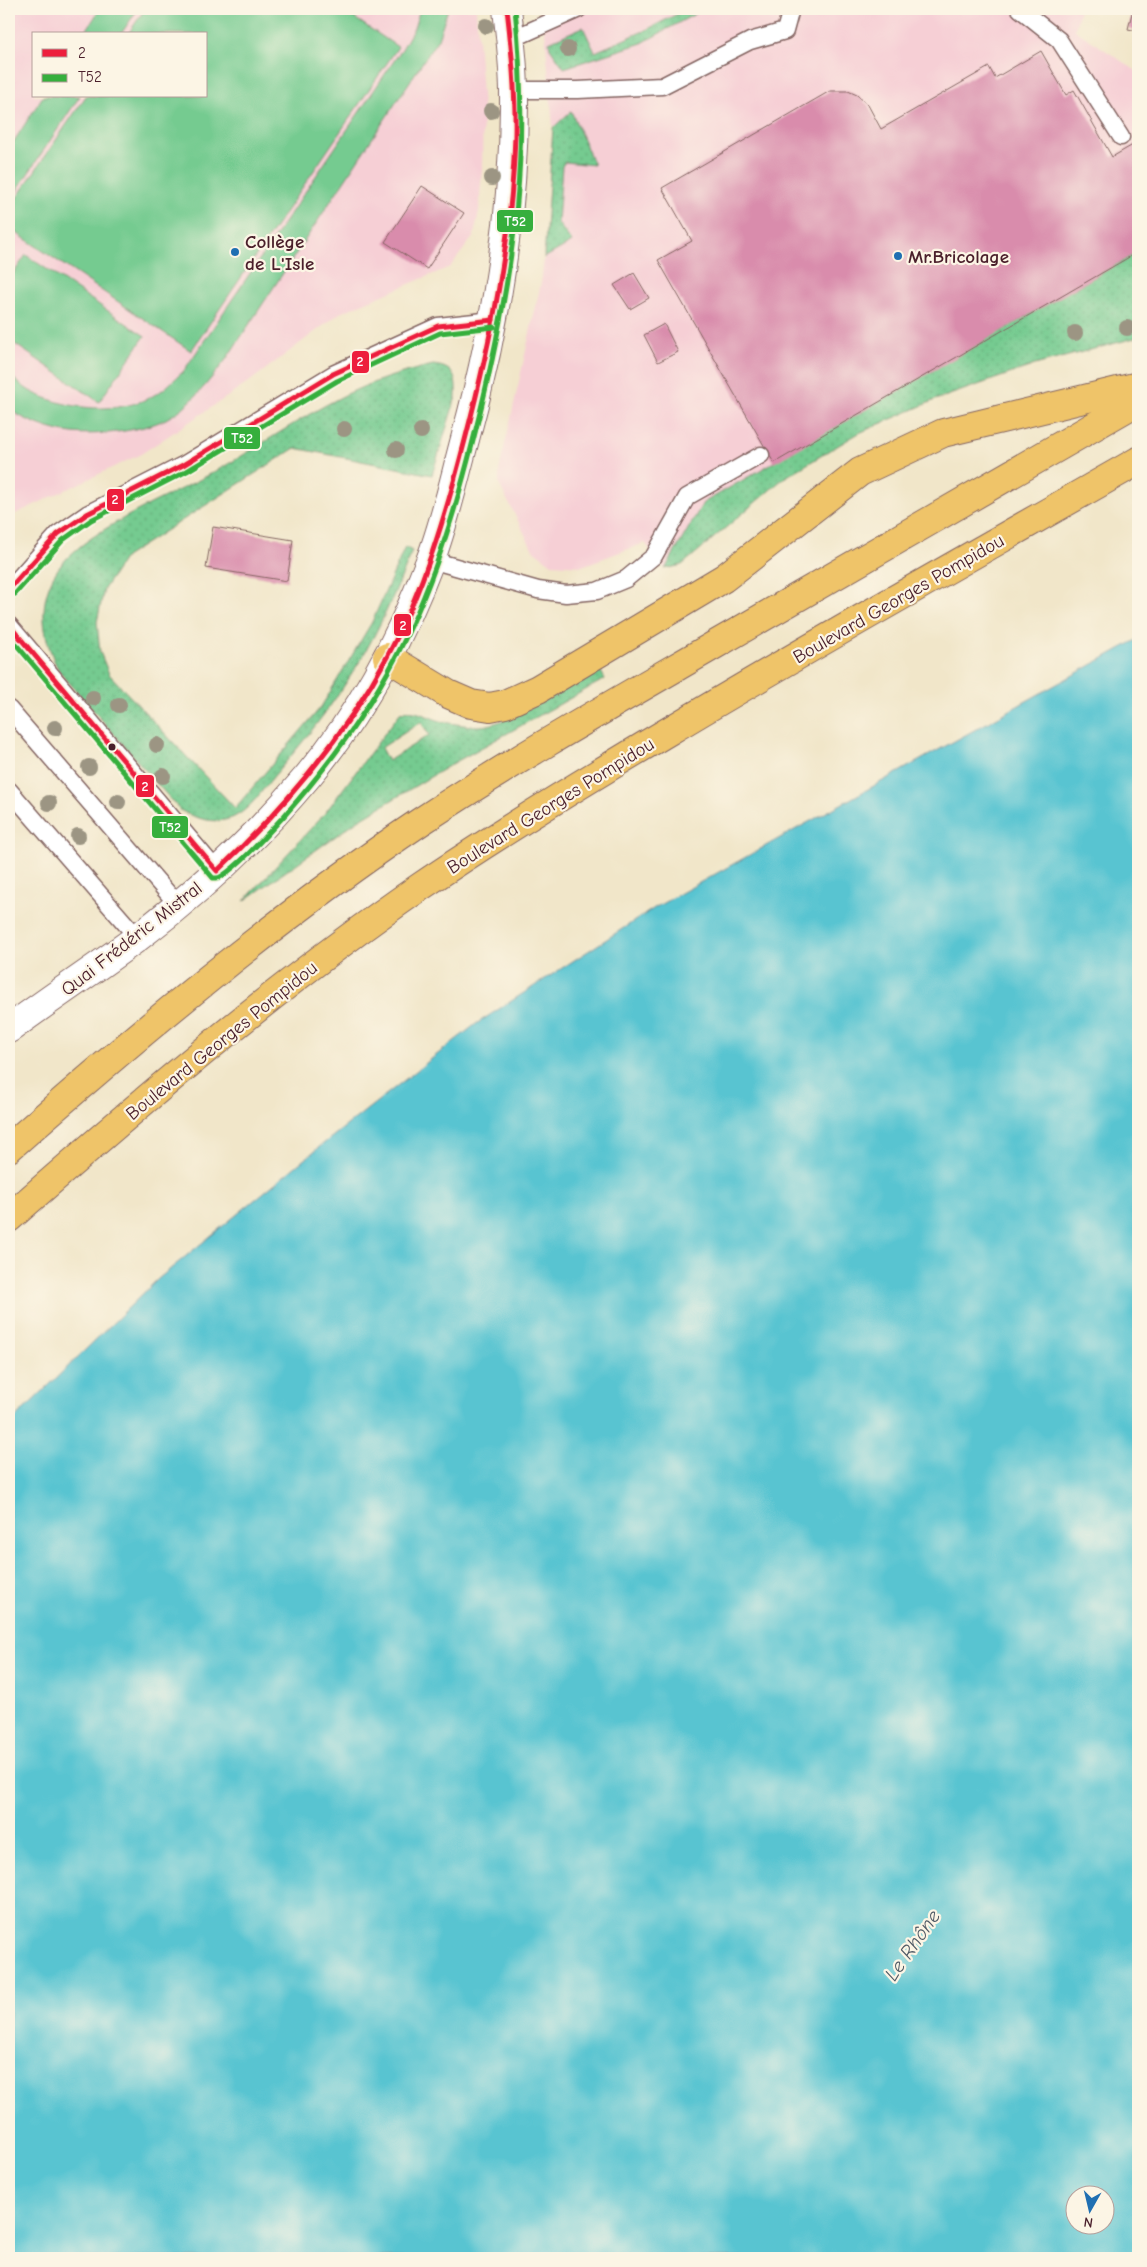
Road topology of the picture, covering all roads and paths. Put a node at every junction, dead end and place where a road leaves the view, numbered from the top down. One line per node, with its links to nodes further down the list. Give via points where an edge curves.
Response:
1 (506, 9): 5 (street, Quai Frédéric Mistral)
2 (579, 9): 5 (lane)
3 (791, 9): 6 (lane, via 785,31 750,41 662,86)
4 (1020, 9): 7 (lane, via 1058,40)
5 (510, 40): 6 (street, Quai Frédéric Mistral)
6 (514, 90): 8 (street, Quai Frédéric Mistral, via 512,185)
7 (1121, 136)
8 (493, 320): 13 (street, Quai Frédéric Mistral, via 477,397); 14 (lane, via 438,326 333,374 183,465 87,514 58,534)
9 (1138, 386): 16 (main road, via 943,433 860,472 724,578 538,689 504,704 490,707 471,704 448,694)
10 (1138, 401): 23 (main road, via 574,726 420,823 301,908 177,1006 76,1088)
11 (761, 455): 13 (lane, via 687,497 654,556 626,579 597,591 566,594 538,590)
12 (1138, 461): 24 (main road, Boulevard Georges Pompidou, via 756,679 552,801 420,887 293,980 168,1080)
13 (431, 560): 16 (street, Quai Frédéric Mistral)
14 (9, 589)
15 (9, 624): 19 (lane)
16 (387, 657): 19 (street, Quai Frédéric Mistral, via 310,774 270,820)
17 (9, 709): 20 (lane)
18 (9, 790): 21 (lane)
19 (217, 871): 20 (street, Quai Frédéric Mistral)
20 (178, 905): 21 (street, Quai Frédéric Mistral)
21 (137, 937): 22 (street, Quai Frédéric Mistral)
22 (10, 1026)
23 (9, 1148)
24 (9, 1218)

